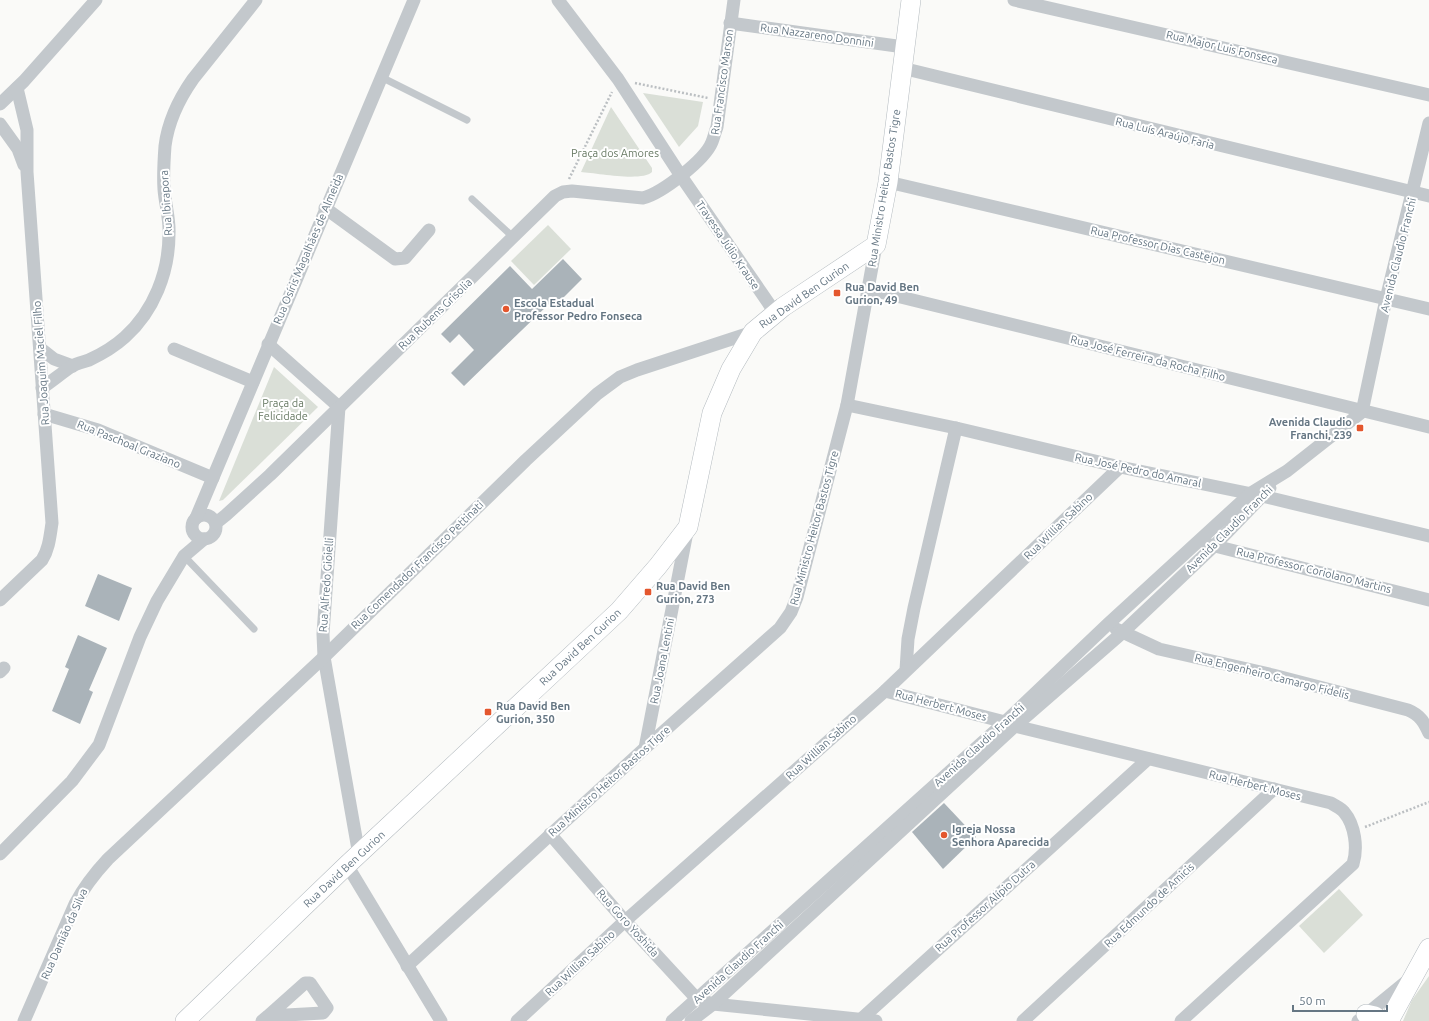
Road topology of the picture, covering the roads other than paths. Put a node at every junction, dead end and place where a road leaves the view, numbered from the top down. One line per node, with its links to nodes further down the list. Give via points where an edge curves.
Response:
1 (96, 0): 12 (street)
2 (256, 0): 36 (street, Rua Ibirapora, via 193,79 184,92 171,122 165,145 164,164 164,189 170,233 168,259 153,300 139,322 125,337 107,351)
3 (414, 0): 11 (street, Rua Osíris Magalhães de Almeida)
4 (558, 0): 19 (street, Travessa Júlio Krause, via 618,79)
5 (734, 0): 8 (street, Rua Francisco Marson)
6 (911, 0): 9 (street, Rua Ministro Heitor Bastos Tigre)
7 (1014, 0): 13 (street, Rua Major Luis Fonseca)
8 (730, 23): 9 (street, Rua Nazzareno Donnini); 19 (street, Rua Francisco Marson, via 721,100 712,143)
9 (904, 47): 10 (street, Rua Ministro Heitor Bastos Tigre)
10 (902, 68): 20 (street, Rua Ministro Heitor Bastos Tigre); 21 (street, Rua Luís Araújo Faria)
11 (381, 77): 15 (lane); 24 (street, Rua Osíris Magalhães de Almeida)
12 (17, 88): 14 (street); 18 (street, Rua Joaquim Maciel Filho, via 27,130)
13 (1429, 95)
14 (0, 104)
15 (467, 120)
16 (1429, 123): 21 (street, Avenida Claudio Franchi)
17 (0, 124): 18 (street, Rua Joaquim Maciel Filho, via 18,149)
18 (27, 172): 34 (street, Rua Joaquim Maciel Filho)
19 (681, 176): 26 (street, Rua Rubens Grisolia, via 652,196 643,198 577,191 563,192 555,196); 31 (street, Travessa Júlio Krause)
20 (888, 182): 27 (street, Rua Ministro Heitor Bastos Tigre); 29 (street, Rua Professor Dias Castejon)
21 (1413, 193): 22 (street, Rua Luís Araújo Faria); 29 (street, Avenida Claudio Franchi)
22 (1429, 196)
23 (472, 199): 26 (lane)
24 (325, 208): 25 (street, via 395,259 405,258); 33 (street, Rua Osíris Magalhães de Almeida)
25 (429, 230)
26 (513, 237): 40 (street, Rua Rubens Grisolia)
27 (876, 245): 28 (street, Rua Ministro Heitor Bastos Tigre); 31 (street, Rua David Ben Gurion)
28 (868, 289): 39 (street, Rua Ministro Heitor Bastos Tigre); 41 (street, Rua José Ferreira da Rocha Filho)
29 (1386, 299): 30 (street, Rua Professor Dias Castejon); 41 (street, Avenida Claudio Franchi)
30 (1429, 309)
31 (776, 314): 32 (street, Rua David Ben Gurion)
32 (753, 332): 50 (street, Rua David Ben Gurion, via 730,369 712,413); 61 (street, Rua Comendador Francisco Pettinati, via 637,370 610,383 526,460)
33 (268, 344): 37 (street, Rua Osíris Magalhães de Almeida); 40 (street)
34 (40, 348): 36 (street, via 54,358); 38 (street, Rua Joaquim Maciel Filho)
35 (174, 349): 37 (street)
36 (73, 366): 38 (street, Rua Ibirapora)
37 (253, 382): 46 (street, Rua Osíris Magalhães de Almeida)
38 (42, 388): 42 (street, Rua Joaquim Maciel Filho)
39 (847, 405): 44 (street, Rua José Pedro do Amaral); 66 (street, Rua Ministro Heitor Bastos Tigre, via 791,612 780,628)
40 (338, 407): 49 (street, Rua Rubens Grisolia); 61 (street, Rua Alfredo Gioielli, via 323,634)
41 (1362, 412): 43 (street, Rua José Ferreira da Rocha Filho); 47 (street, Avenida Claudio Franchi)
42 (44, 414): 46 (street, Rua Paschoal Graziano, via 98,430); 56 (street, Rua Joaquim Maciel Filho, via 52,523 46,554)
43 (1429, 427)
44 (956, 428): 45 (street, Rua José Pedro do Amaral); 62 (street, via 914,608)
45 (1120, 467): 47 (street, Rua José Pedro do Amaral); 62 (street, Rua Willian Sabino)
46 (213, 478): 48 (street, Rua Osíris Magalhães de Almeida)
47 (1257, 495): 51 (street, Rua José Pedro do Amaral); 53 (street, Avenida Claudio Franchi); 54 (street, Avenida Claudio Franchi)
48 (197, 520): 49 (street, via 209,515); 52 (street, via 196,535); 55 (street, Rua Osíris Magalhães de Almeida)
49 (216, 523): 52 (street, via 215,532)
50 (688, 527): 66 (street, Rua Joana Lentini); 72 (street, Rua David Ben Gurion, via 619,611)
51 (1429, 536)
52 (204, 539): 55 (street, Rua Osíris Magalhães de Almeida)
53 (1199, 542): 54 (street, Rua Professor Coriolano Martins); 58 (street, Avenida Claudio Franchi)
54 (1214, 545): 57 (street, Rua Professor Coriolano Martins); 60 (street, Avenida Claudio Franchi)
55 (184, 556): 59 (lane); 71 (street, Rua Osíris Magalhães de Almeida, via 157,601 140,637 99,745 72,780)
56 (0, 600)
57 (1429, 600)
58 (1108, 624): 60 (street, Rua Engenheiro Camargo Fidelis); 64 (street, Avenida Claudio Franchi)
59 (254, 629)
60 (1122, 633): 64 (street, Avenida Claudio Franchi); 65 (street, Rua Engenheiro Camargo Fidelis, via 1159,648 1408,710 1422,719)
61 (324, 657): 70 (street, Rua Comendador Francisco Pettinati); 72 (street, Rua Alfredo Gioielli)
62 (906, 670): 63 (street, Rua Willian Sabino)
63 (885, 691): 64 (street, Rua Herbert Moses); 73 (street, Rua Willian Sabino)
64 (1010, 724): 67 (street, Rua Herbert Moses); 77 (street, Avenida Claudio Franchi); 78 (street, Avenida Claudio Franchi)
65 (1429, 733)
66 (645, 748): 69 (street, Rua Ministro Heitor Bastos Tigre)
67 (1148, 759): 68 (street, Rua Herbert Moses); 87 (street, Rua Professor Alípio Dutra)
68 (1274, 789): 89 (street, Rua Edmundo de Amicis); 90 (street, Rua Herbert Moses, via 1331,803 1343,811 1353,831 1353,864)
69 (550, 834): 73 (street, Rua Goro Yoshida); 75 (street, Rua Ministro Heitor Bastos Tigre)
70 (115, 853): 81 (street, Rua Damião da Silva, via 84,887)
71 (0, 854)
72 (353, 860): 75 (street); 82 (street, Rua David Ben Gurion)
73 (625, 921): 77 (street, Rua Goro Yoshida); 84 (street, Rua Willian Sabino)
74 (1429, 948): 76 (street)
75 (407, 966): 83 (street)
76 (1412, 977): 80 (street); 91 (street)
77 (697, 999): 78 (street, Rua Goro Yoshida); 79 (street, Avenida Claudio Franchi)
78 (713, 1004): 86 (street, Avenida Claudio Franchi); 87 (street, Rua Goro Yoshida)
79 (686, 1009): 85 (street, Avenida Claudio Franchi); 86 (street)
80 (1368, 1019)
81 (24, 1021)
82 (185, 1021)
83 (441, 1021)
84 (517, 1021)
85 (672, 1021)
86 (692, 1021)
87 (859, 1021): 88 (street, Rua Goro Yoshida)
88 (876, 1021)
89 (1023, 1021)
90 (1181, 1021)
91 (1389, 1021)

